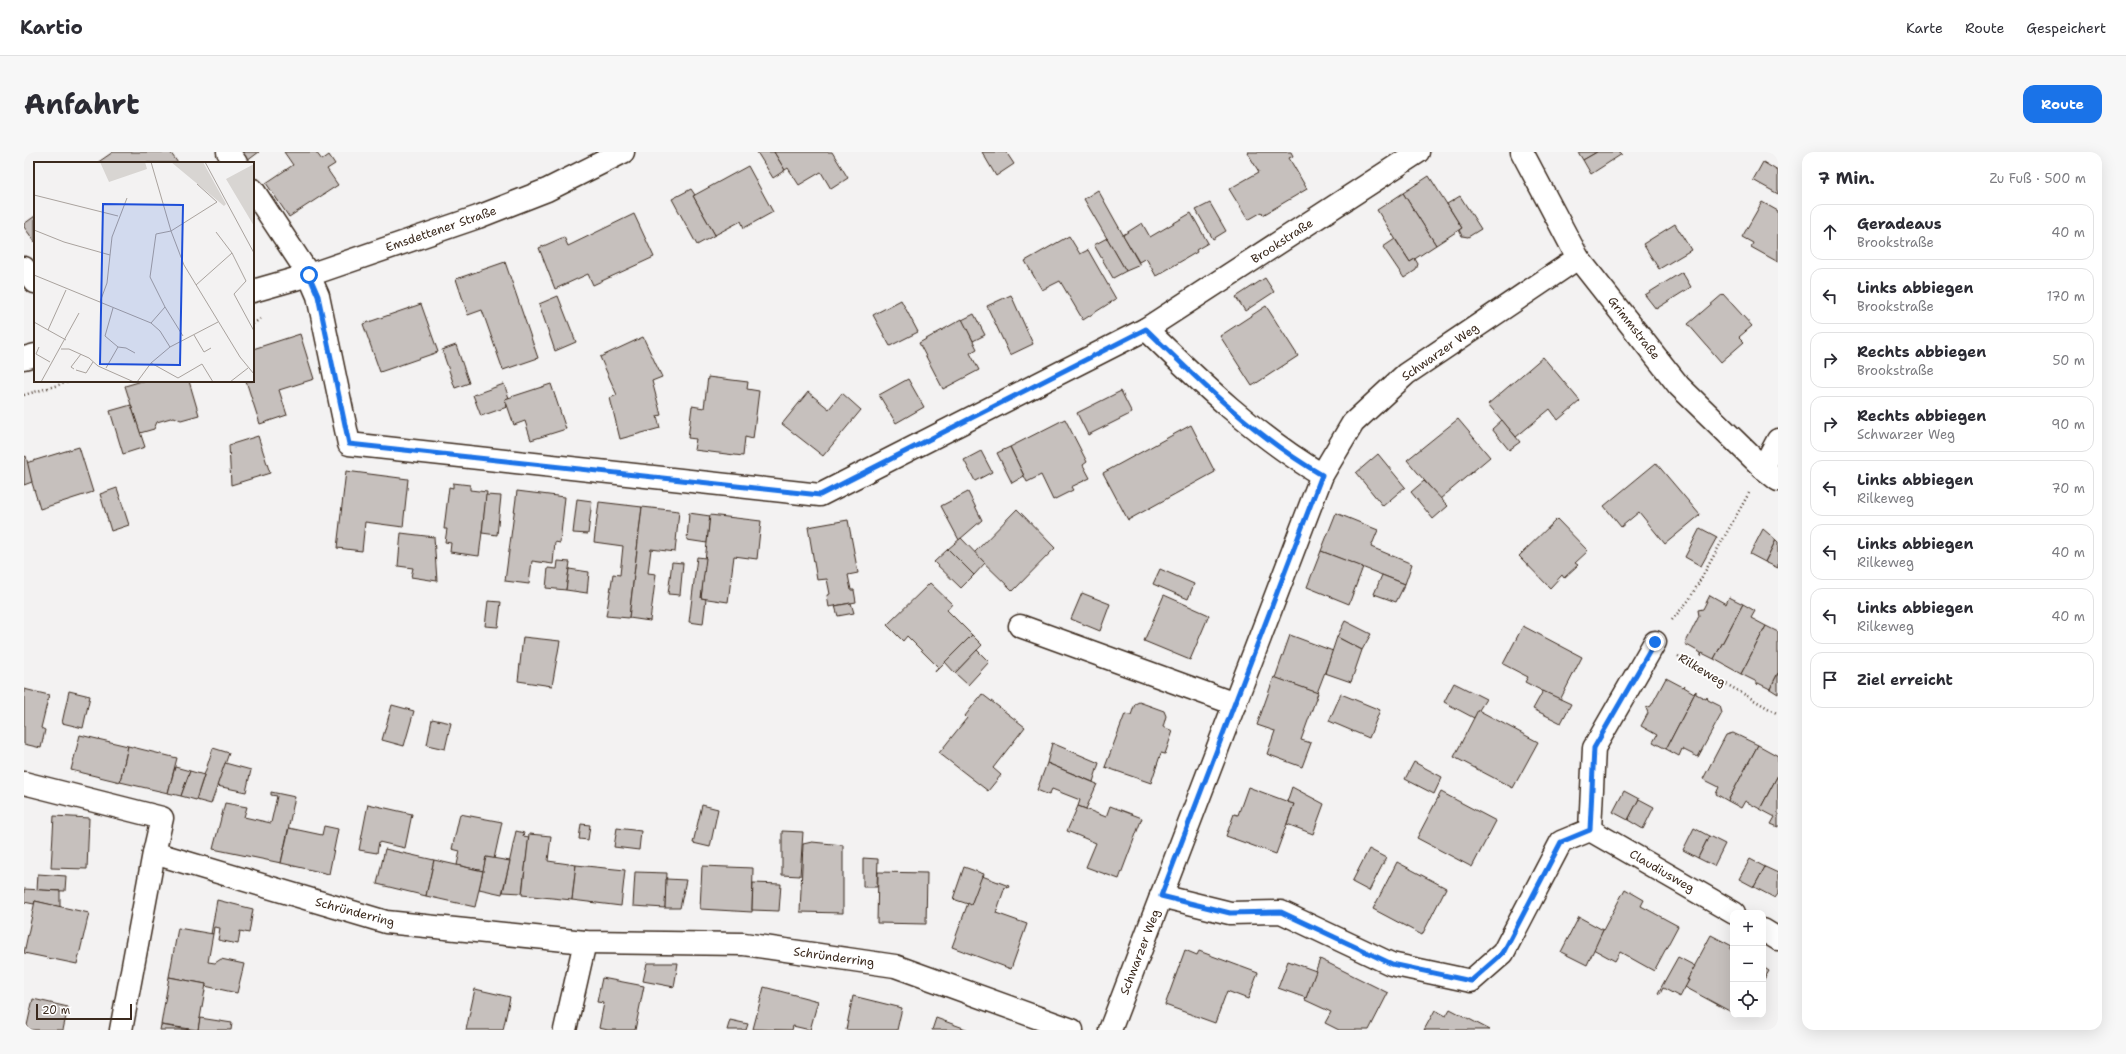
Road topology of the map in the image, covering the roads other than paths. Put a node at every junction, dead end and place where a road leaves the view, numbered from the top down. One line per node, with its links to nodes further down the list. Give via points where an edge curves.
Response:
1 (228, 152): 5 (street)
2 (623, 152): 9 (street, Emsdettener Straße, via 547,190 478,217)
3 (1418, 152): 12 (street, Brookstraße)
4 (1522, 152): 7 (street, Grimmstraße)
5 (235, 162)
6 (254, 192): 9 (street)
7 (1578, 258): 16 (street, Grimmstraße, via 1679,386); 17 (street, Schwarzer Weg, via 1406,374 1352,423)
8 (24, 268): 10 (street)
9 (309, 275): 11 (street, Emsdettener Straße); 12 (street, Brookstraße, via 318,296 349,444 820,495)
10 (34, 281)
11 (254, 291)
12 (1146, 329): 17 (street, via 1241,419 1295,459)
13 (34, 355): 14 (street)
14 (24, 358)
15 (1778, 440): 16 (street)
16 (1771, 474)
17 (1322, 475): 20 (street, Schwarzer Weg)
18 (1020, 626): 20 (street)
19 (1655, 642): 22 (street, via 1594,748)
20 (1235, 704): 24 (street, Schwarzer Weg)
21 (24, 783): 23 (street, via 162,818)
22 (1590, 830): 24 (street, via 1561,842 1503,953 1471,981 1392,964 1281,912 1230,913); 25 (street, Claudiusweg)
23 (154, 853): 28 (street, Schründerring, via 386,922); 29 (street)
24 (1161, 896): 32 (street, Schwarzer Weg)
25 (1730, 911)
26 (1766, 932): 27 (street)
27 (1778, 939)
28 (585, 942): 30 (street); 31 (street, Schründerring, via 744,944 895,966)
29 (121, 1030)
30 (565, 1030)
31 (1072, 1030)
32 (1110, 1030)

